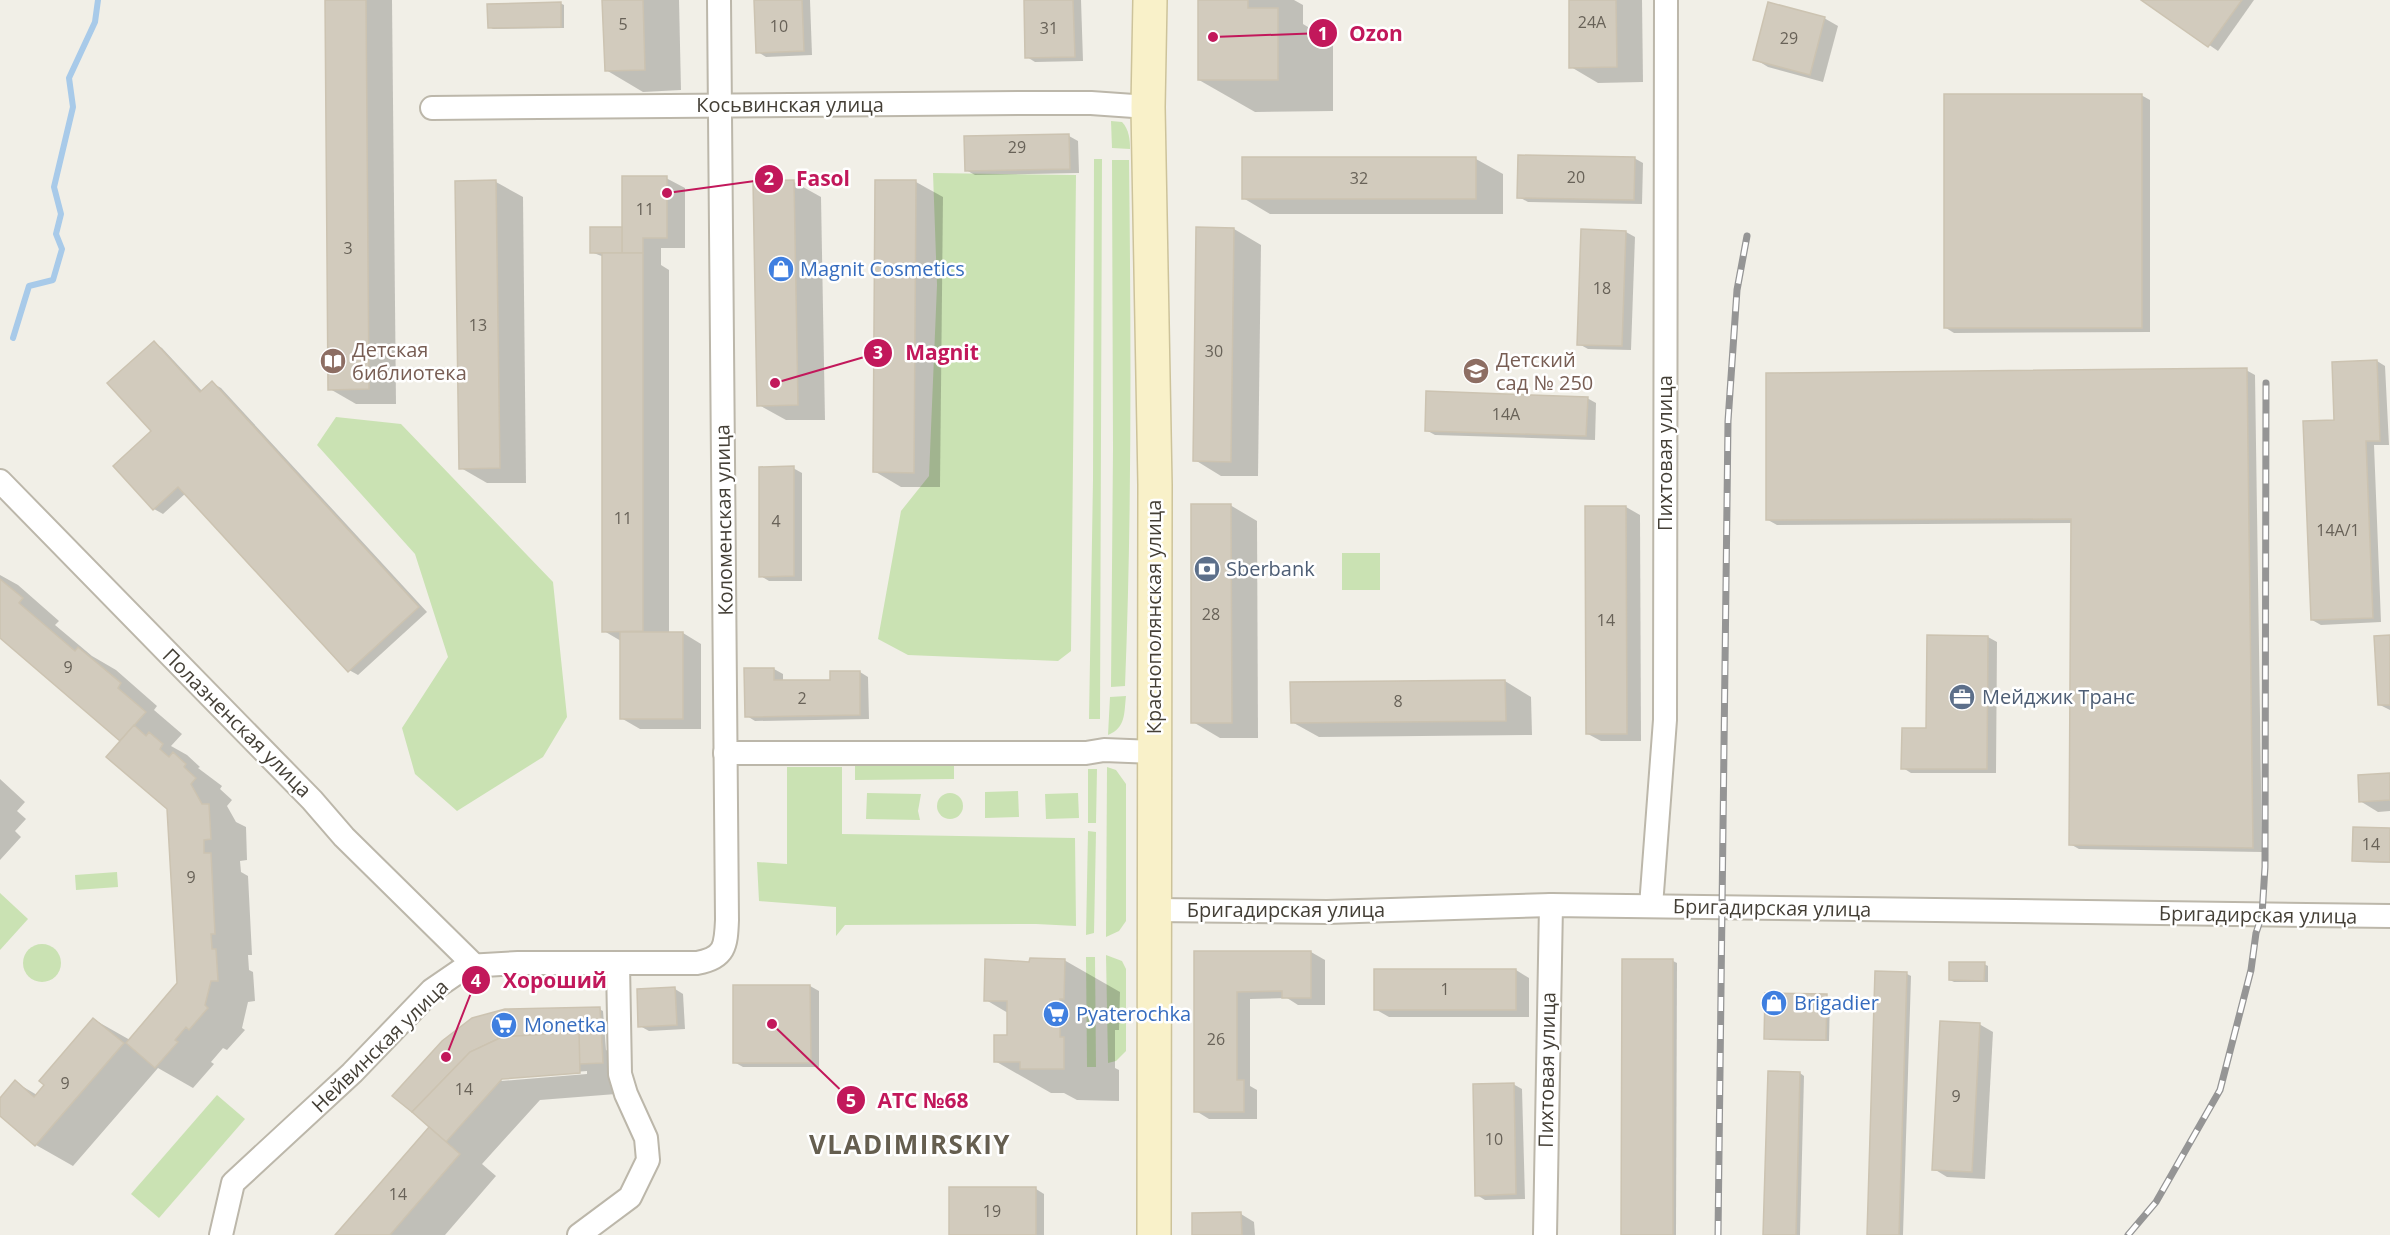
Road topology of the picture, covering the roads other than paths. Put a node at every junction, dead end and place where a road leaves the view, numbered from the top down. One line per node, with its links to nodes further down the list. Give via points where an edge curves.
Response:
1 (719, 0): 4 (street, Коломенская улица)
2 (1150, 0): 5 (main road, Краснополянская улица)
3 (1666, 0): 11 (street, Пихтовая улица, via 1665,720)
4 (720, 106): 5 (street, Косьвинская улица, via 1067,103); 6 (street, Косьвинская улица); 9 (street, Коломенская улица)
5 (1148, 107): 8 (main road, Краснополянская улица, via 1155,485)
6 (432, 108)
7 (0, 481): 15 (street, Полазненская улица, via 344,837)
8 (1154, 752): 9 (street); 12 (main road, Краснополянская улица)
9 (725, 753): 14 (street, Коломенская улица, via 727,937 722,952 697,963)
10 (1551, 905): 11 (street, Бригадирская улица); 12 (street, Бригадирская улица, via 1327,912); 19 (street, Пихтовая улица)
11 (1651, 906): 13 (street, Бригадирская улица)
12 (1154, 910): 18 (main road, Краснополянская улица)
13 (2390, 916)
14 (628, 964): 15 (street, Нейвинская улица); 17 (street, via 620,1074 646,1138 648,1160 630,1197)
15 (474, 965): 16 (street, Нейвинская улица, via 432,990 352,1073 233,1183)
16 (221, 1235)
17 (579, 1235)
18 (1154, 1235)
19 (1545, 1235)

